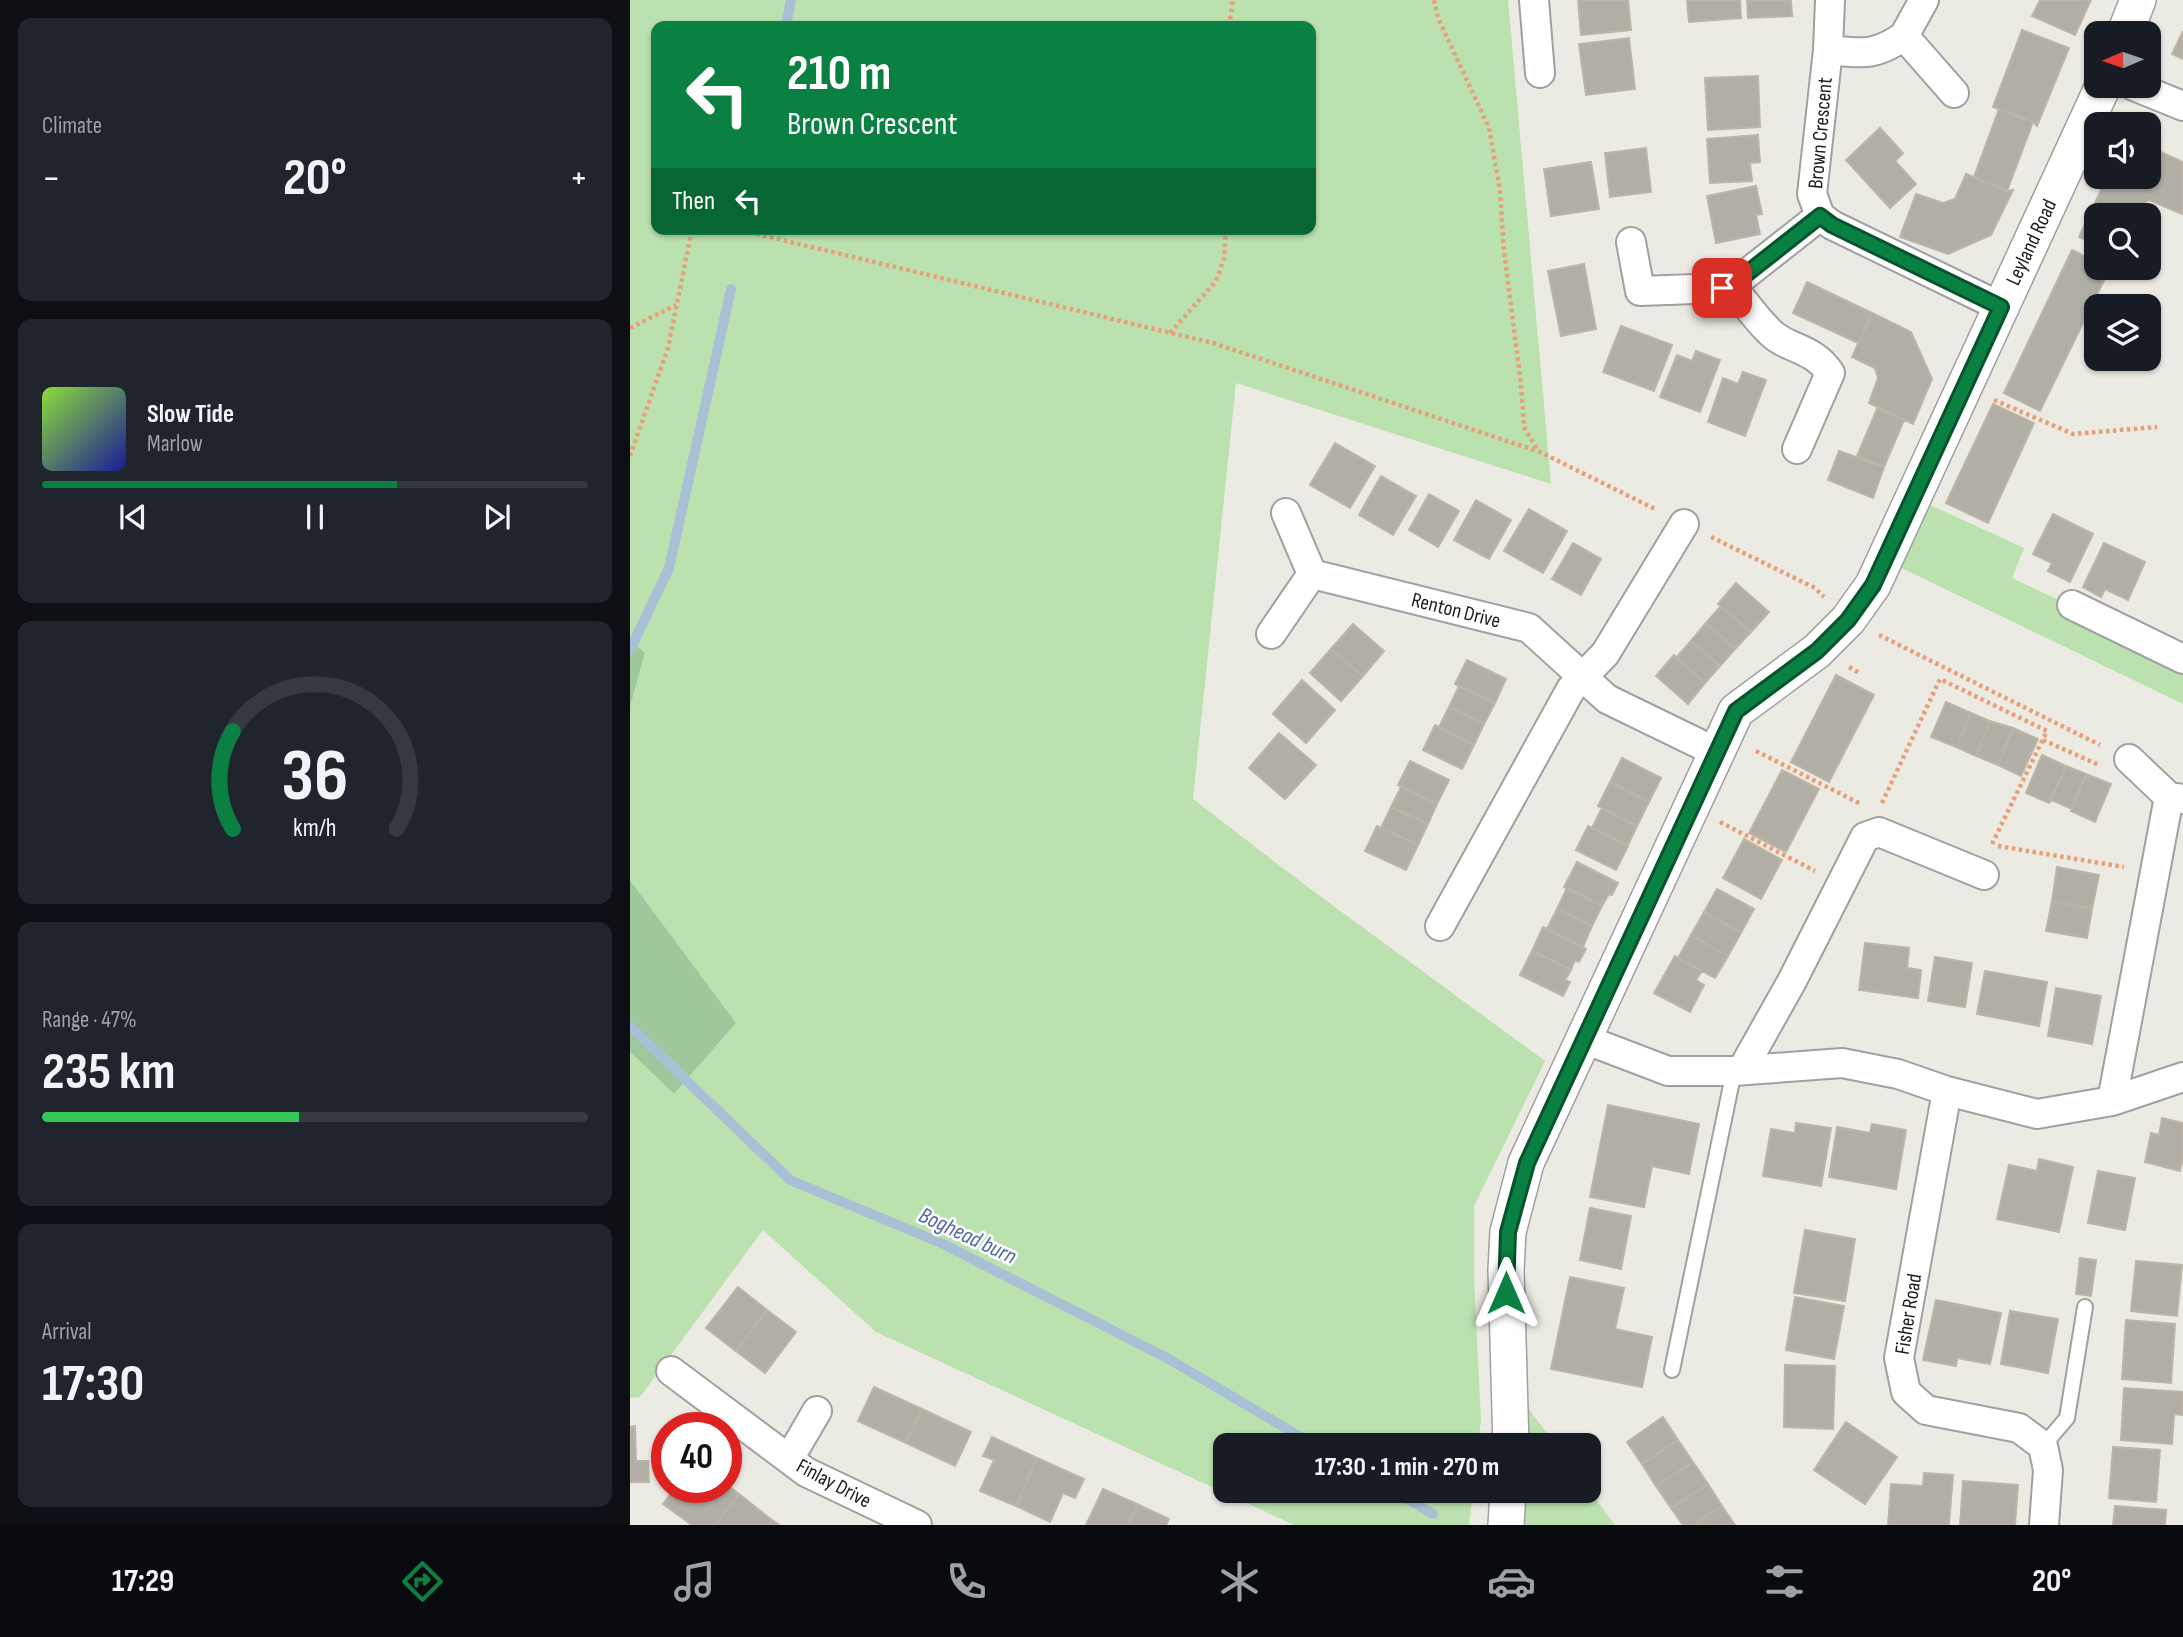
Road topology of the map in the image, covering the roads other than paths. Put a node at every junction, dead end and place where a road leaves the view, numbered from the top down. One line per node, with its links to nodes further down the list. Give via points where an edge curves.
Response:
1 (1534, 0): 8 (street)
2 (1830, 0): 7 (street, Brown Crescent)
3 (1924, 0): 6 (street)
4 (2138, 0): 5 (street)
5 (2129, 21)
6 (1904, 36): 7 (street, Brown Crescent, via 1871,53); 9 (street)
7 (1828, 50): 13 (street, Brown Crescent, via 1812,194)
8 (1540, 73)
9 (1954, 93)
10 (2161, 97): 12 (street)
11 (2097, 98): 16 (street, Leyland Road)
12 (2183, 106)
13 (1820, 216): 15 (street, Brown Crescent); 16 (street, Brown Crescent)
14 (1631, 242): 15 (street, via 1640,291)
15 (1731, 286): 17 (street, via 1772,335 1802,349 1830,373)
16 (2001, 307): 25 (street, Leyland Road, via 1873,585 1848,620 1817,651 1736,711)
17 (1797, 449)
18 (1286, 513): 20 (street)
19 (1684, 524): 24 (street, via 1605,654)
20 (1312, 574): 22 (street); 24 (street, Renton Drive, via 1529,628)
21 (2072, 605): 23 (street)
22 (1271, 634)
23 (2183, 659)
24 (1583, 678): 25 (street, Renton Drive, via 1607,699); 29 (street, via 1571,689)
25 (1720, 743): 30 (street, Leyland Road)
26 (2133, 763): 27 (street)
27 (2176, 798): 34 (street, via 2156,873)
28 (1981, 873): 31 (street, via 1878,832 1865,837 1792,981)
29 (1440, 926)
30 (1584, 1039): 31 (street, via 1668,1071); 39 (street, Leyland Road, via 1527,1163 1508,1232)
31 (1738, 1070): 33 (street, via 1842,1063 1898,1074); 36 (lane)
32 (2183, 1077): 34 (street)
33 (1947, 1091): 34 (street, via 2037,1114); 40 (street, Fisher Road, via 1899,1357 1906,1392 1926,1410 2019,1428)
34 (2112, 1101)
35 (2085, 1307): 40 (lane, via 2067,1418)
36 (1672, 1370)
37 (671, 1371): 41 (street, Finlay Drive)
38 (817, 1411): 41 (street, Finlay Drive)
39 (1511, 1433)
40 (2043, 1446): 45 (street, via 2048,1470)
41 (789, 1459): 43 (street, Finlay Drive, via 806,1472)
42 (1507, 1503): 44 (street)
43 (917, 1525)
44 (1506, 1525)
45 (2044, 1525)

